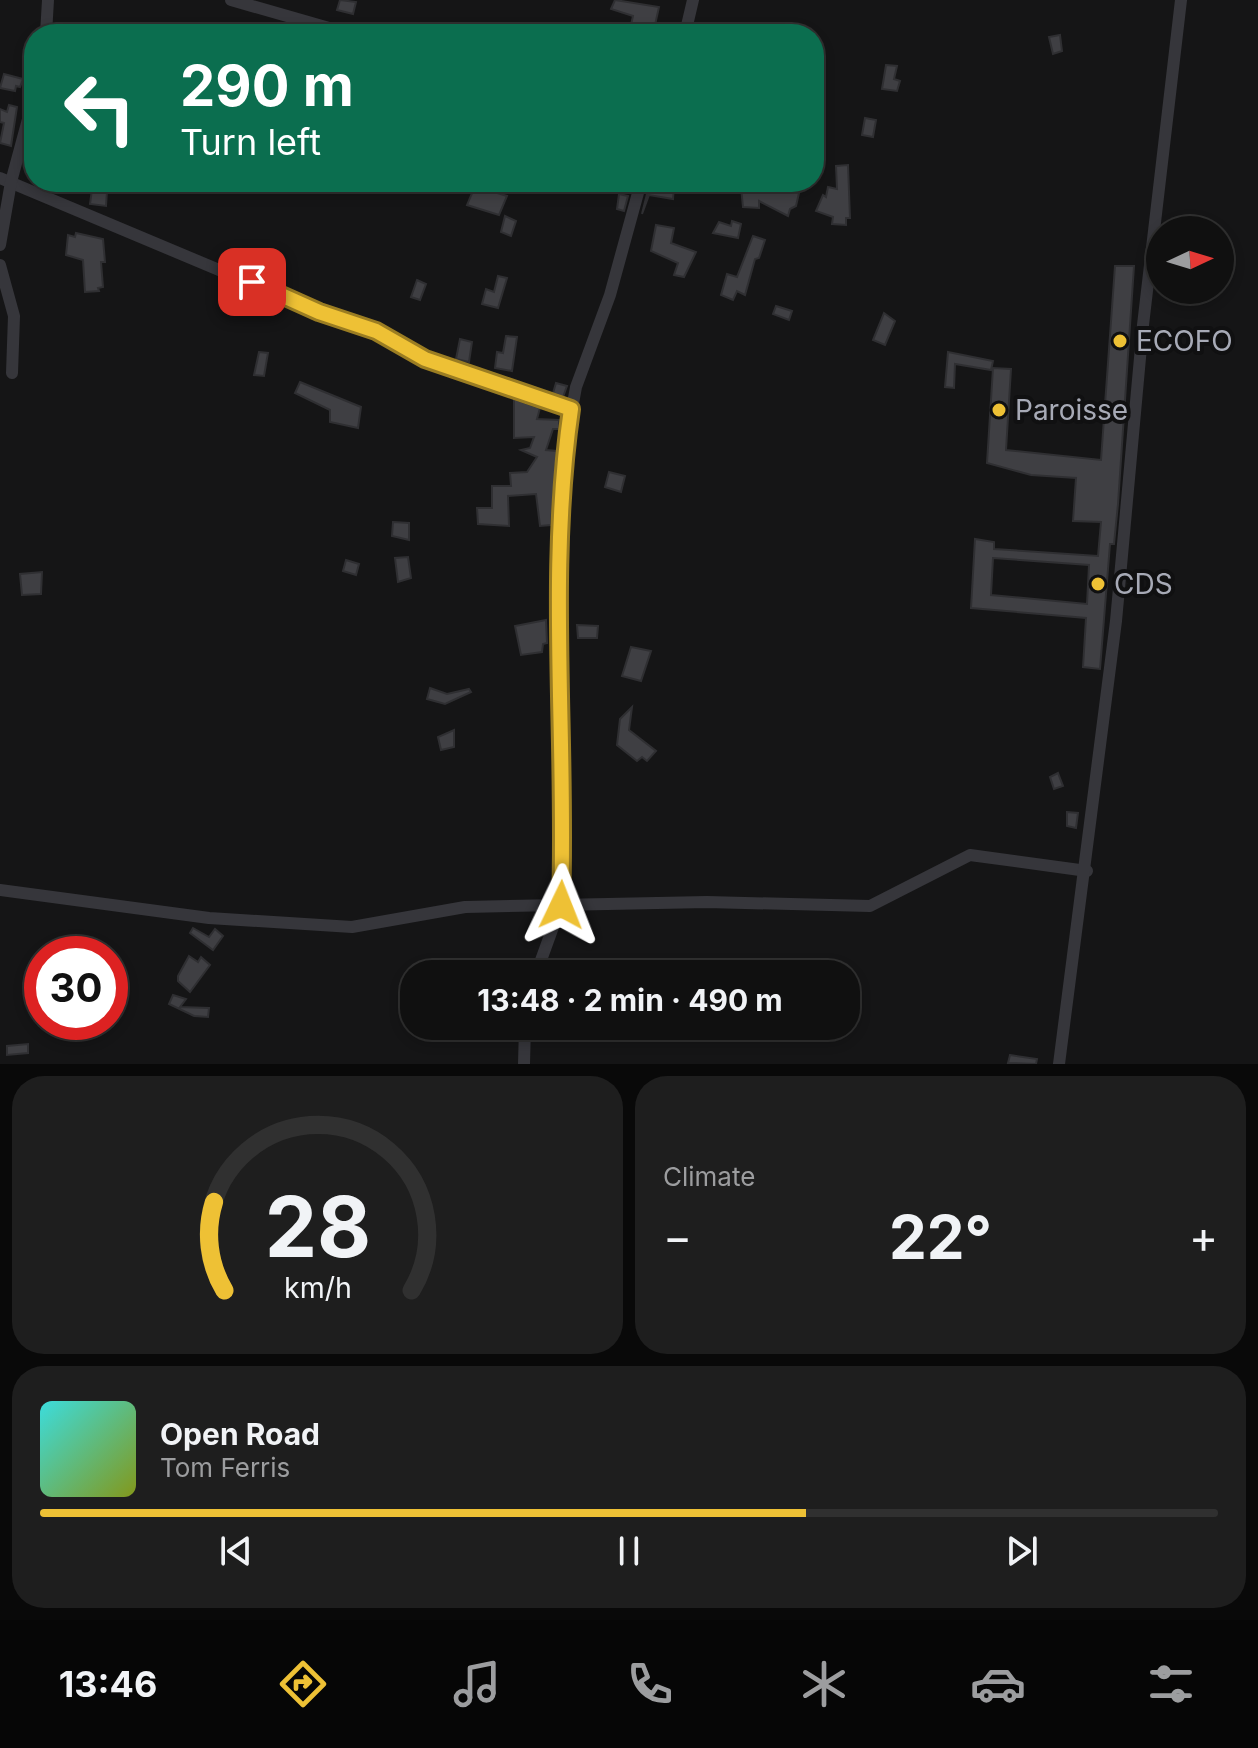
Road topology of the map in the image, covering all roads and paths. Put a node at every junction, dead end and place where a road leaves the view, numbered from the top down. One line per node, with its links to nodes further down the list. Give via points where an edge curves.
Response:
1 (48, 0): 5 (street)
2 (231, 0): 6 (street)
3 (693, 0): 7 (street)
4 (1181, 0): 17 (street)
5 (47, 24)
6 (315, 24)
7 (687, 24)
8 (24, 126): 9 (street)
9 (5, 180): 10 (street); 13 (street)
10 (24, 188)
11 (34, 192): 16 (street, via 376,331 425,359)
12 (638, 192): 16 (street)
13 (0, 245)
14 (0, 265): 15 (street, via 14,316)
15 (12, 373)
16 (571, 409): 19 (street, via 560,573)
17 (1087, 871): 19 (street, via 970,855 870,906); 23 (street)
18 (0, 890): 19 (street, via 95,906 314,927 352,927 465,907)
19 (561, 905): 20 (street)
20 (541, 960)
21 (525, 1040): 22 (street)
22 (524, 1064)
23 (1059, 1064)

